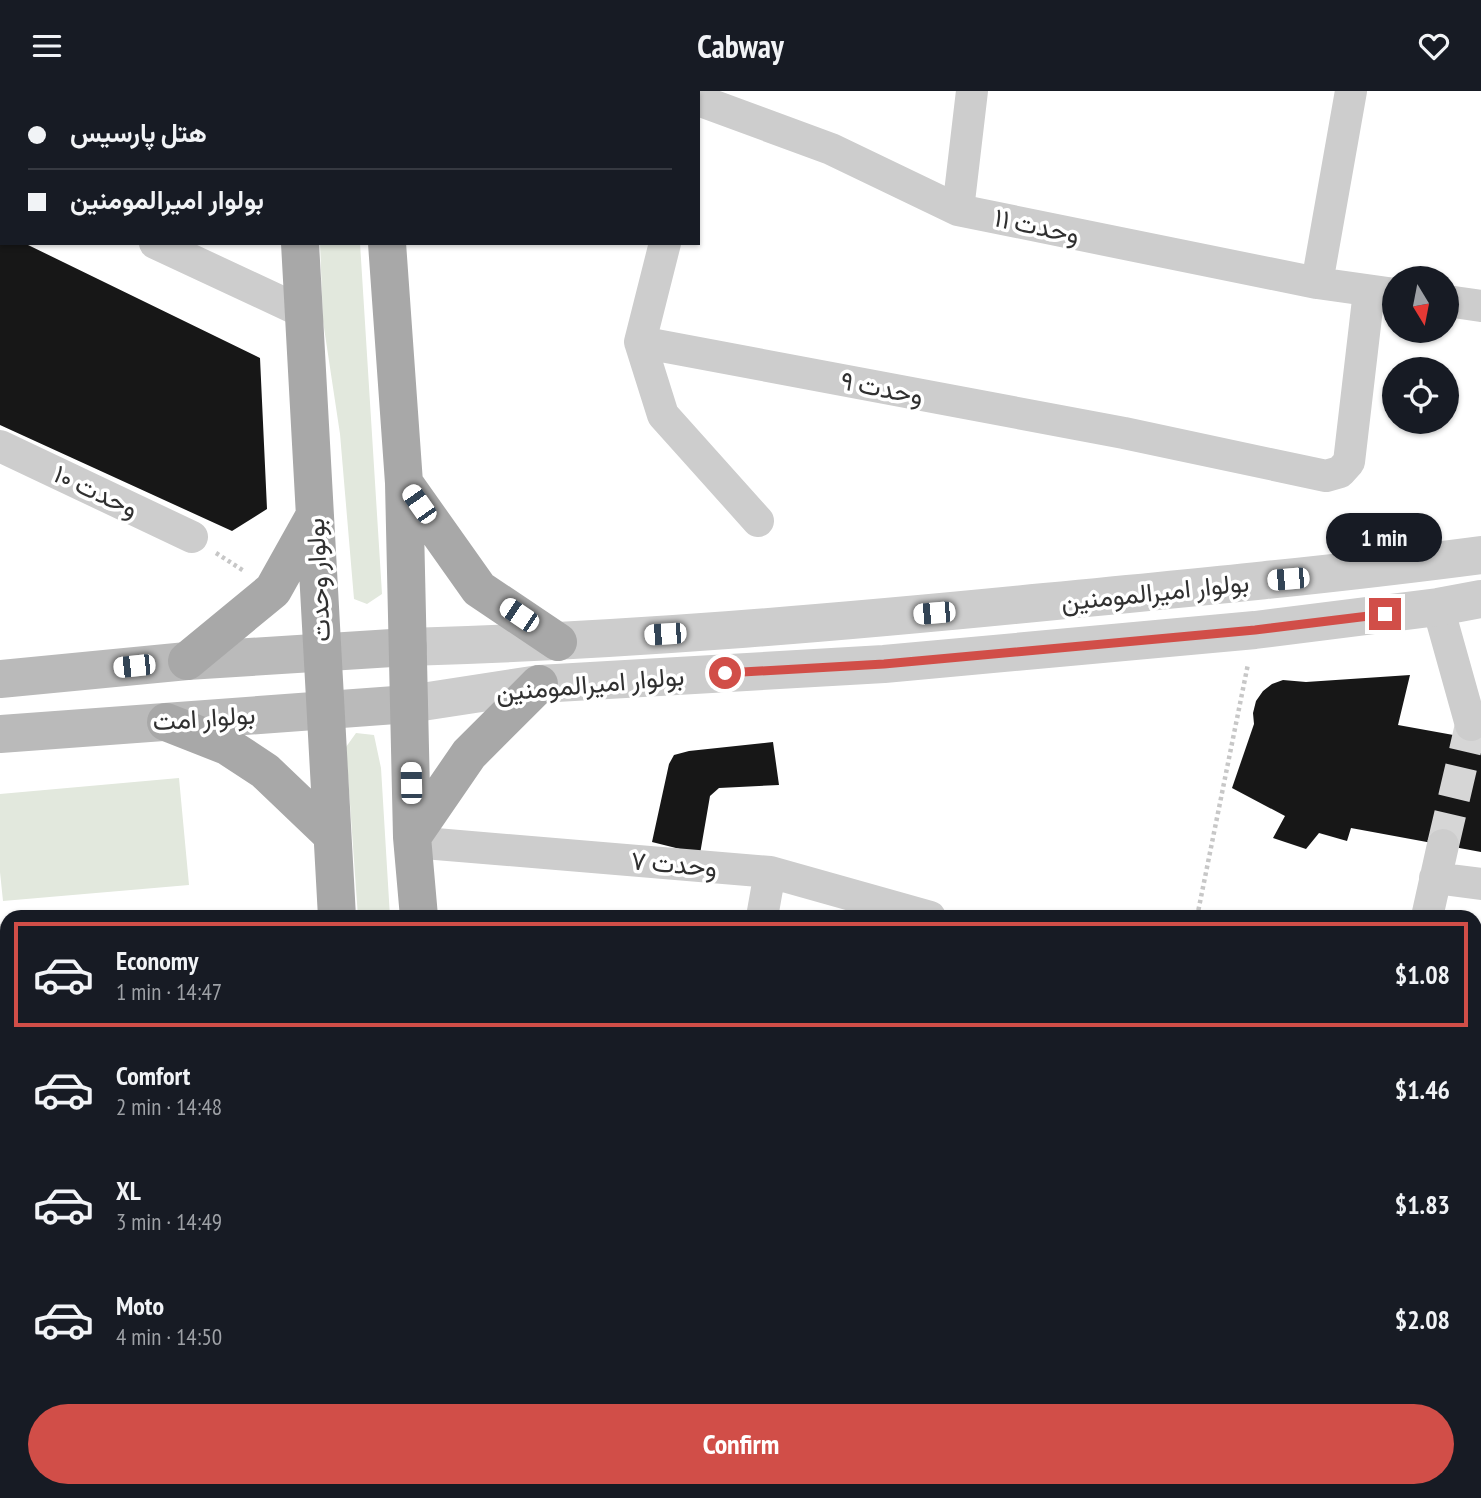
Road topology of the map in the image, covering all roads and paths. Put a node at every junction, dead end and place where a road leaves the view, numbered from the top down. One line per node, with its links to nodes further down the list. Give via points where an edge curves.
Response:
1 (972, 91): 4 (street)
2 (1351, 91): 9 (street)
3 (700, 102): 4 (street, وحدت ۱۱, via 831,149)
4 (958, 210): 9 (street, وحدت ۱۱)
5 (159, 245): 13 (street)
6 (300, 245): 13 (main road, بولوار وحدت)
7 (387, 245): 16 (main road)
8 (664, 245): 14 (street)
9 (1317, 283): 10 (street, وحدت ۱۱)
10 (1382, 292): 14 (street, وحدت ۹, via 1349,462 1340,472 1326,476)
11 (1460, 303): 12 (street)
12 (1481, 306)
13 (305, 313): 17 (main road, بولوار وحدت)
14 (640, 342): 18 (street, via 663,415)
15 (0, 446): 19 (street, وحدت ۱۰)
16 (404, 483): 25 (main road, via 479,589); 26 (main road)
17 (314, 515): 21 (main road); 27 (main road, بولوار وحدت)
18 (758, 521)
19 (192, 537): 21 (path)
20 (1481, 555): 25 (street, بولوار امیرالمومنین, via 880,618)
21 (273, 590): 28 (main road)
22 (1481, 599): 23 (street, بولوار امیرالمومنین)
23 (1438, 607): 24 (street, بولوار امیرالمومنین); 34 (street)
24 (1255, 630): 30 (street, بولوار امیرالمومنین, via 884,664); 46 (path)
25 (558, 642): 26 (street, بولوار امیرالمومنین)
26 (408, 647): 27 (main road); 31 (main road)
27 (321, 652): 28 (main road); 32 (main road, بولوار وحدت)
28 (187, 661): 29 (main road)
29 (0, 679)
30 (539, 684): 31 (street, بولوار امیرالمومنین); 37 (main road, via 469,754)
31 (409, 704): 32 (main road, بولوار امت); 37 (main road)
32 (325, 709): 33 (main road, بولوار امت); 36 (main road, بولوار وحدت)
33 (166, 722): 35 (main road, بولوار امت); 36 (main road, via 227,746 265,771)
34 (1471, 725)
35 (0, 734)
36 (332, 835): 42 (main road, بولوار وحدت)
37 (412, 840): 39 (street, وحدت ۷); 43 (main road)
38 (1443, 845): 40 (street)
39 (770, 872): 44 (street); 45 (street, وحدت ۷)
40 (1436, 878): 41 (street); 47 (street)
41 (1481, 884)
42 (337, 910)
43 (418, 910)
44 (763, 910)
45 (875, 910)
46 (1198, 910)
47 (1429, 910)

